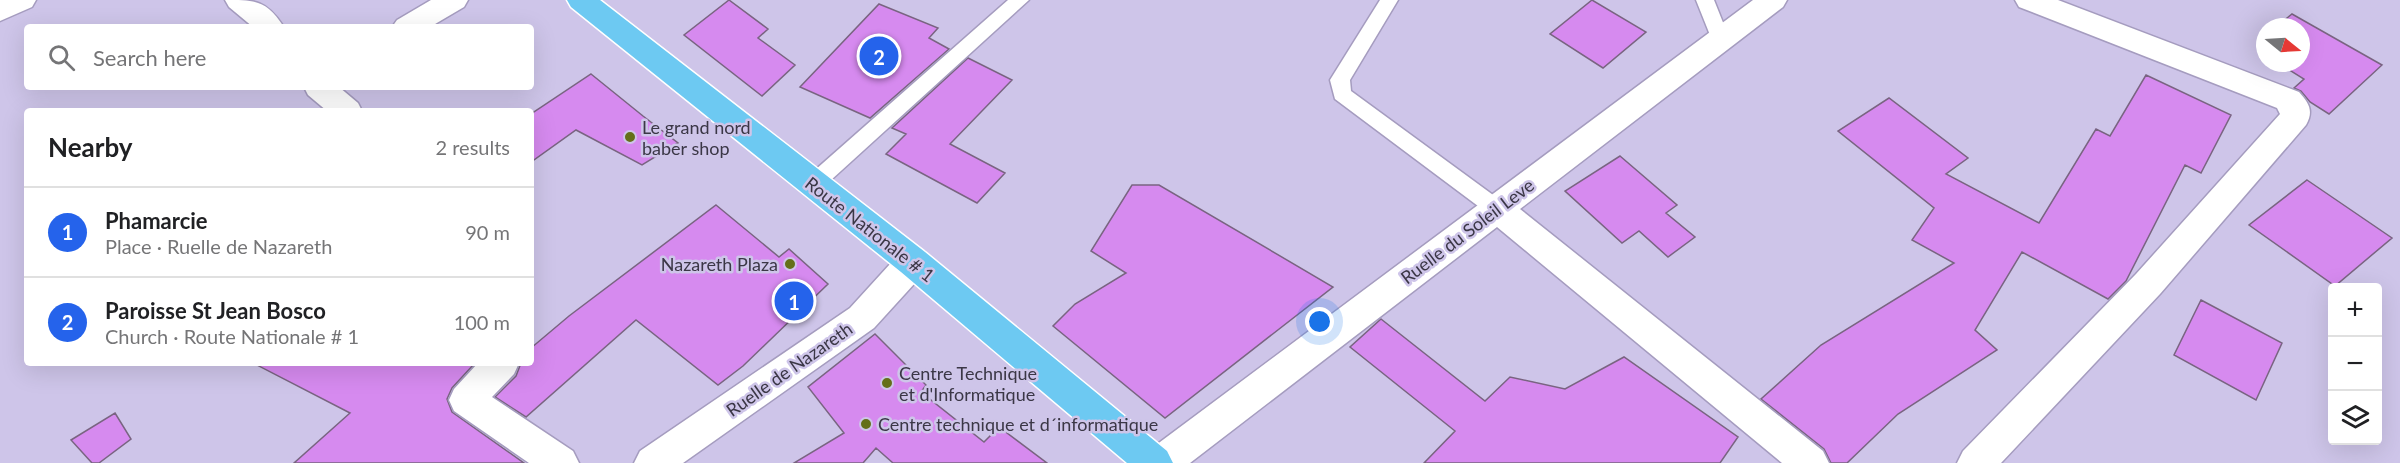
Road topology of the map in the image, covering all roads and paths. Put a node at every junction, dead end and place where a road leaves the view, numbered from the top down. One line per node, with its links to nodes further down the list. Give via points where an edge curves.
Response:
1 (22, 0): 10 (street)
2 (239, 0): 11 (street)
3 (454, 0): 12 (street)
4 (1020, 0): 16 (lane)
5 (1389, 0): 17 (lane, via 1340,80 1342,94)
6 (1705, 0): 13 (lane)
7 (1773, 0): 13 (street, Ruelle du Soleil Leve)
8 (2029, 0): 25 (street, via 2288,100 2295,108 2295,117 2148,284)
9 (583, 1): 16 (main road, Route Nationale # 1)
10 (0, 11)
11 (267, 24)
12 (412, 24)
13 (1720, 40): 17 (street, Ruelle du Soleil Leve)
14 (322, 90): 15 (street)
15 (343, 108)
16 (813, 184): 18 (main road, Route Nationale # 1)
17 (1497, 209): 23 (street, Ruelle du Soleil Leve); 24 (street)
18 (913, 262): 21 (street, Ruelle de Nazareth, via 862,318); 22 (main road, Route Nationale # 1)
19 (498, 366): 20 (street, via 467,400)
20 (560, 463)
21 (653, 463)
22 (1154, 463)
23 (1161, 463)
24 (1810, 463)
25 (1976, 463)

